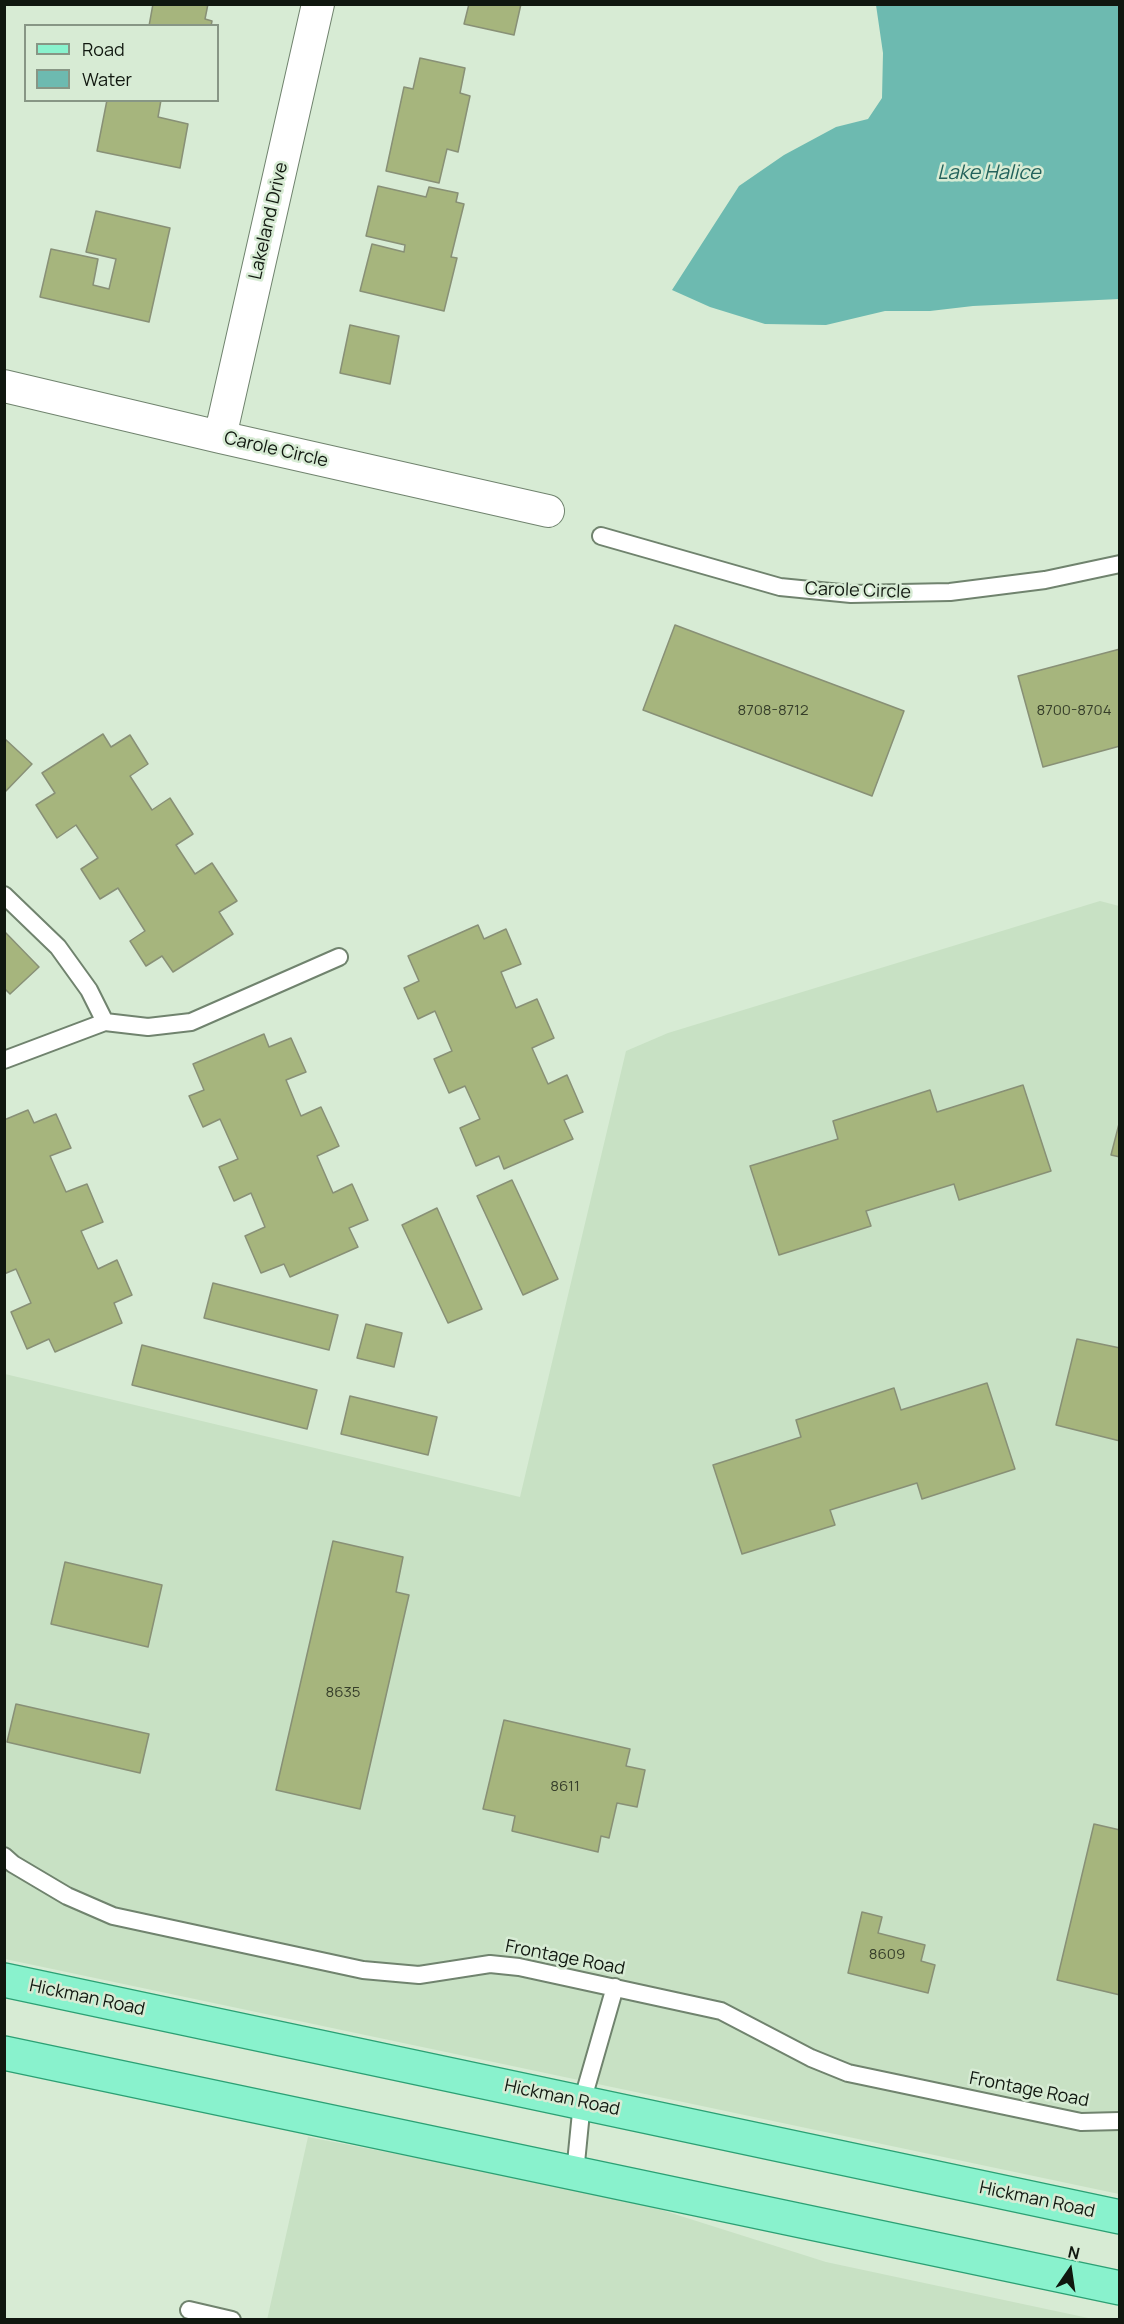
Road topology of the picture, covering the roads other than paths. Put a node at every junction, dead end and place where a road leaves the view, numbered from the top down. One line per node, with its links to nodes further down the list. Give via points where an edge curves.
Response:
1 (318, 4): 3 (street, Lakeland Drive)
2 (4, 386): 3 (street, Carole Circle)
3 (220, 437): 4 (street, Carole Circle)
4 (548, 511)
5 (601, 536): 6 (lane, Carole Circle, via 780,587 850,594 951,592 1045,580)
6 (1119, 564)
7 (4, 896): 9 (lane, via 58,946 89,990)
8 (339, 957): 9 (lane, via 191,1022 148,1027)
9 (105, 1022): 10 (lane)
10 (4, 1060)
11 (4, 1856): 13 (lane, Frontage Road, via 67,1896 113,1916 363,1970 419,1975 490,1964)
12 (4, 1980): 15 (main road, Hickman Road)
13 (615, 1987): 15 (lane); 16 (lane, Frontage Road, via 721,2011 848,2073 1081,2122)
14 (4, 2053): 17 (main road)
15 (582, 2102): 17 (lane); 18 (main road, Hickman Road)
16 (1119, 2121)
17 (575, 2173): 19 (main road)
18 (1119, 2217)
19 (1119, 2288)
20 (189, 2310): 21 (lane)
21 (232, 2319)

